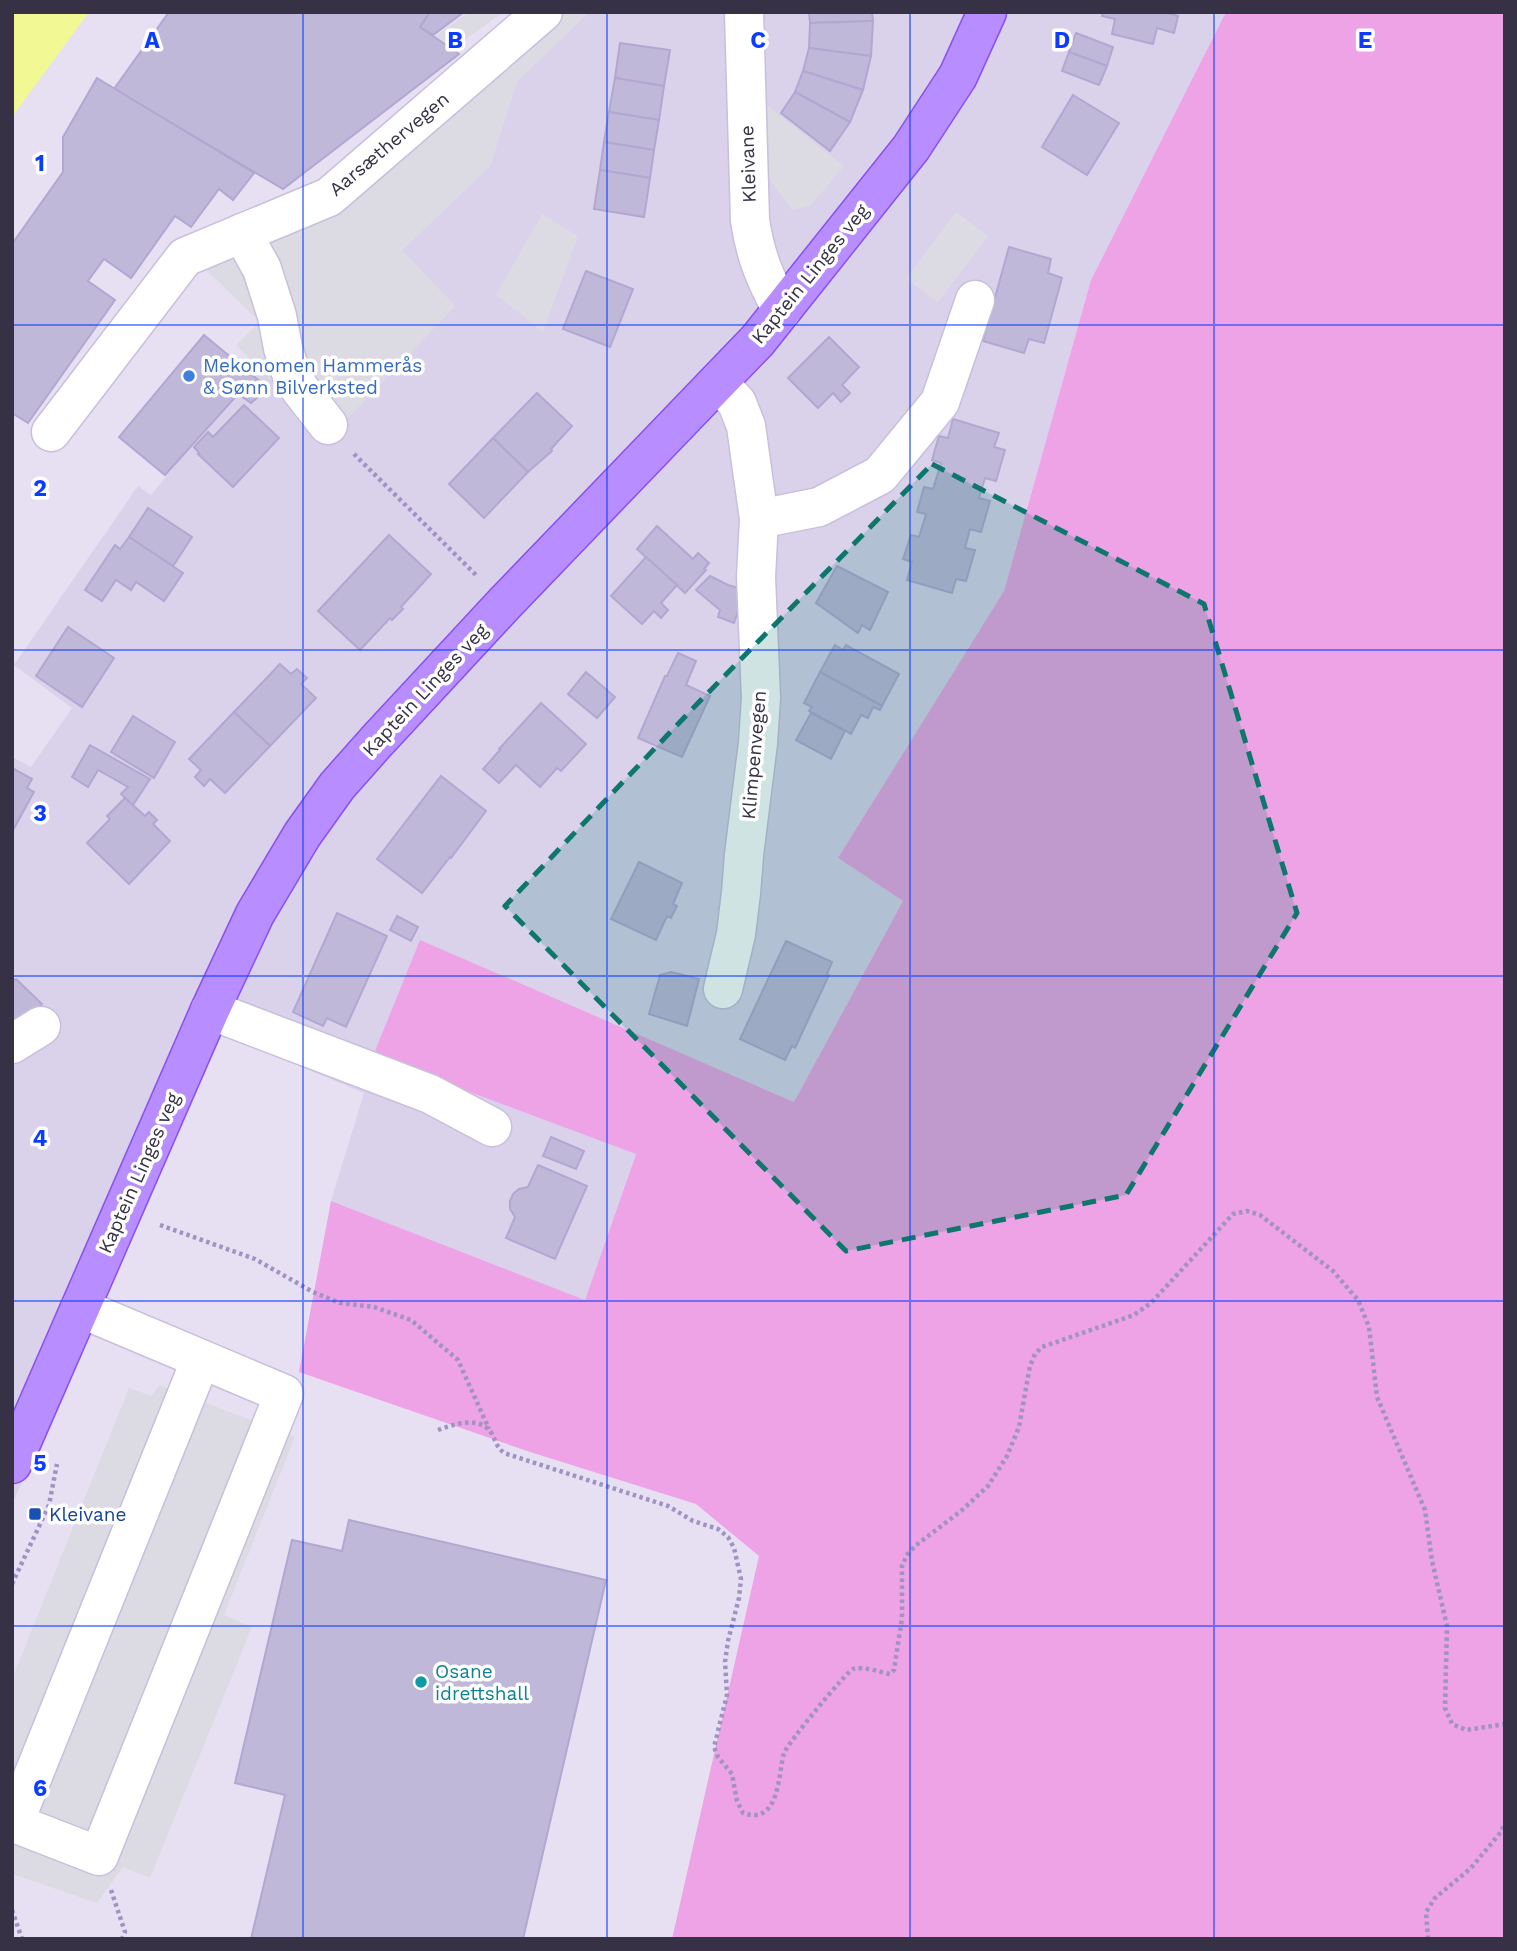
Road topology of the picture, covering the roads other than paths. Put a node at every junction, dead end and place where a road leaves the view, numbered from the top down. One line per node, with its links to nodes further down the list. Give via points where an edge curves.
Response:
1 (543, 12): 4 (street, Aarsæthervegen, via 329,197)
2 (744, 12): 6 (street, Kleivane, via 750,220 759,264)
3 (987, 12): 6 (main road, Kaptein Linges veg, via 958,76 911,148)
4 (242, 233): 8 (street, via 262,269 291,373); 9 (street, Aarsæthervegen, via 185,257)
5 (975, 300): 10 (street, via 940,402 880,475 819,507)
6 (782, 310): 7 (main road, Kaptein Linges veg)
7 (718, 382): 10 (street, Klimpenvegen, via 737,403 746,426); 12 (main road, Kaptein Linges veg, via 337,786 255,914)
8 (328, 425)
9 (51, 432)
10 (759, 519): 11 (street, Klimpenvegen, via 758,743 736,934)
11 (723, 989)
12 (210, 1010): 13 (street, via 430,1094); 14 (main road, Kaptein Linges veg)
13 (492, 1127)
14 (80, 1308): 15 (street); 16 (main road, Kaptein Linges veg)
15 (201, 1359): 15 (street, via 284,1394 99,1856 14,1822)
16 (12, 1464)

